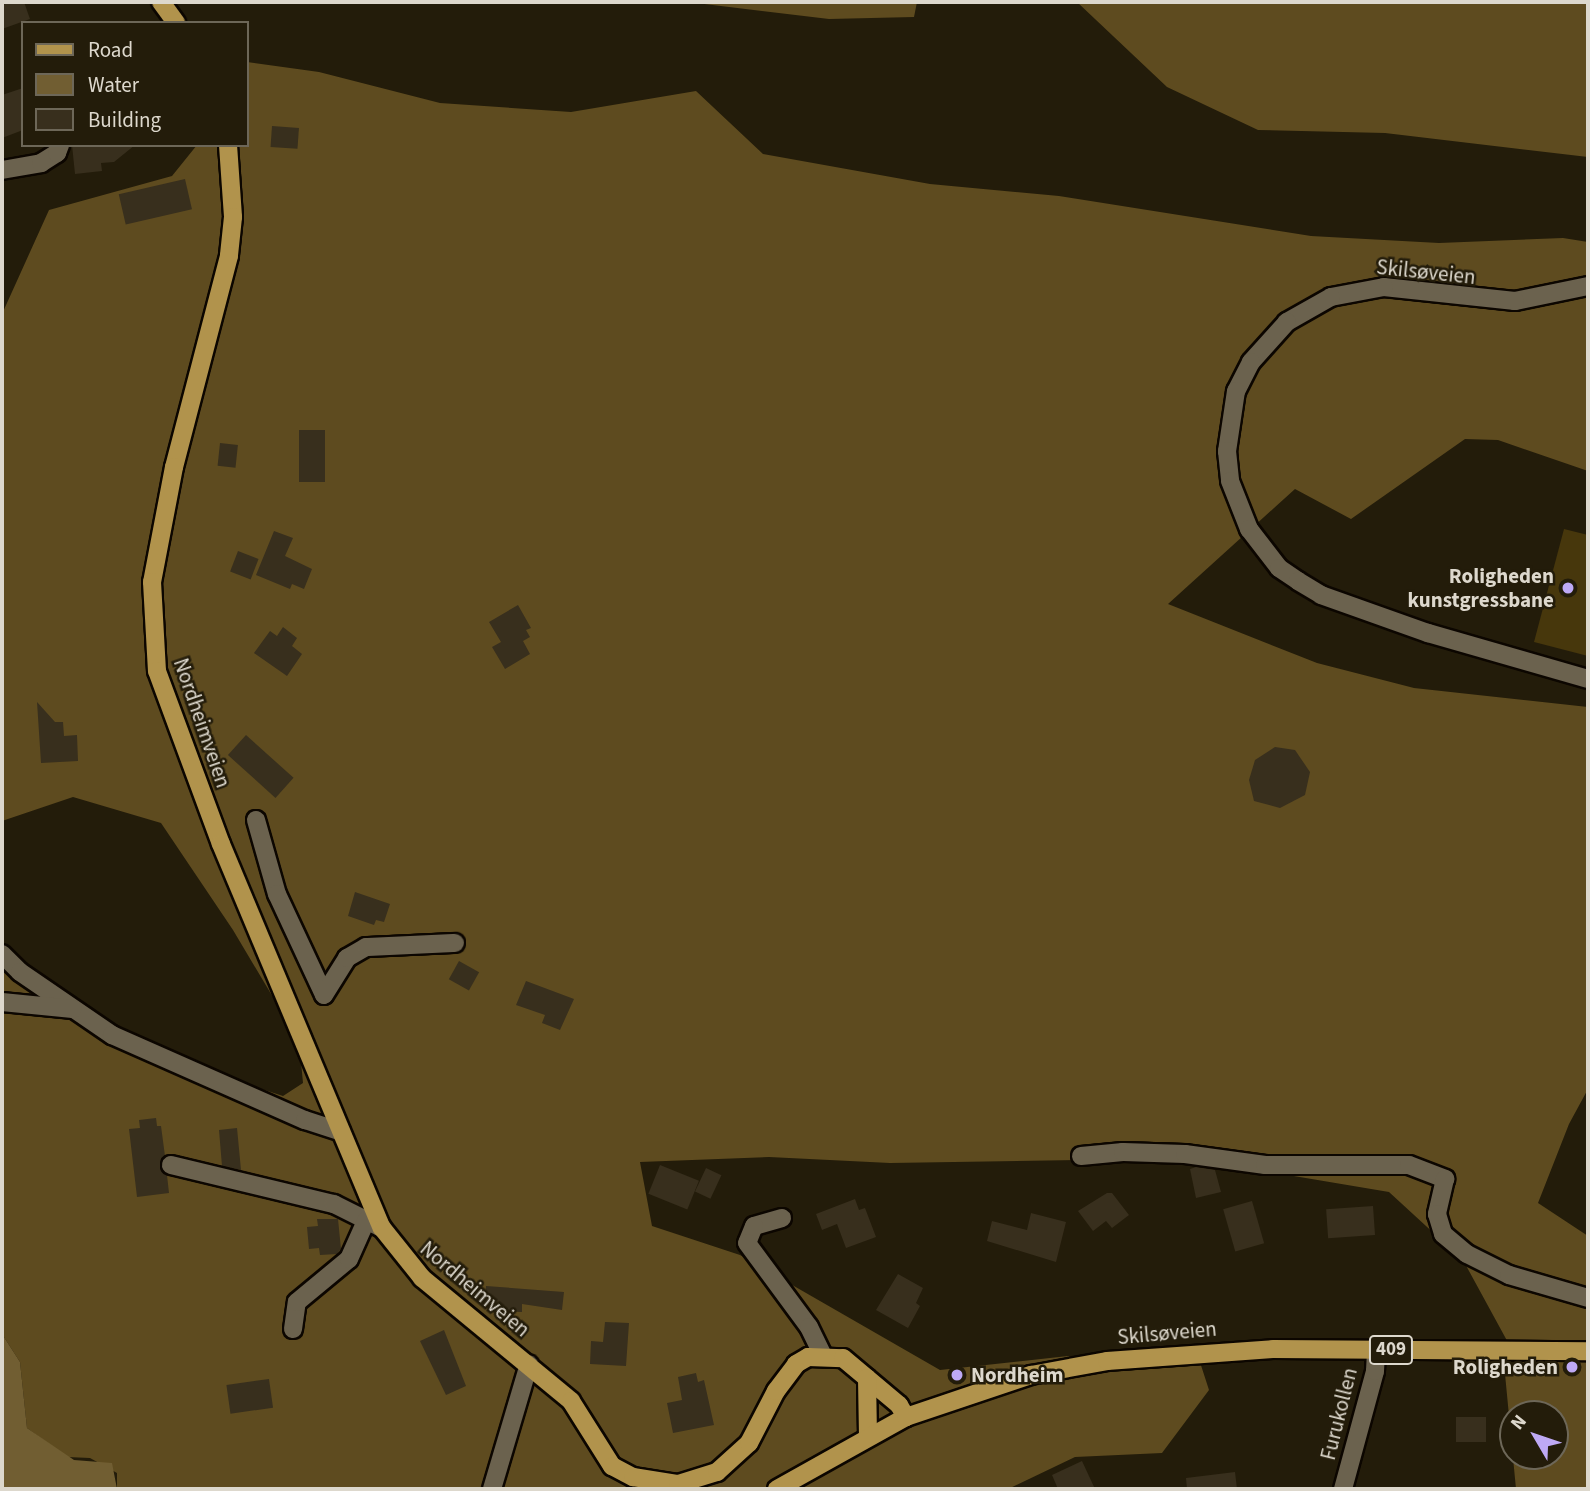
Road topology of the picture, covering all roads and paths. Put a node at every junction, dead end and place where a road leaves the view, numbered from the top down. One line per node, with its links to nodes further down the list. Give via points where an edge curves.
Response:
1 (161, 2): 2 (main road)
2 (175, 21)
3 (59, 147): 5 (street, via 41,163)
4 (228, 147): 13 (main road, Nordheimveien, via 233,217 229,256 174,467 152,582 157,671 221,844)
5 (2, 170)
6 (1588, 286): 7 (street, Skilsøveien, via 1515,300 1384,286 1331,297 1287,322 1251,362 1234,401 1227,451 1230,481 1248,529 1279,568 1298,581 1321,595 1428,633)
7 (1588, 679)
8 (256, 820): 9 (street, via 277,894 324,995 347,958 366,947)
9 (455, 943)
10 (2, 954): 12 (street)
11 (2, 1002): 12 (street)
12 (72, 1009): 13 (street, via 112,1035)
13 (341, 1132): 17 (main road, Nordheimveien)
14 (1081, 1156): 18 (street, via 1123,1152 1265,1165 1409,1165 1445,1179 1437,1214 1443,1234 1467,1254 1509,1275)
15 (171, 1166): 17 (street, via 334,1204)
16 (782, 1219): 22 (street, via 754,1226 747,1243 809,1327)
17 (374, 1224): 19 (street, via 349,1259 297,1302); 23 (main road, Nordheimveien, via 422,1278)
18 (1588, 1298)
19 (293, 1329)
20 (1376, 1350): 21 (main road, Skilsøveien / 409); 25 (main road, Skilsøveien / 409, via 1194,1352 1107,1361 1031,1375); 29 (street, Furukollen, via 1375,1371)
21 (1588, 1351)
22 (822, 1354): 23 (main road, Nordheimveien, via 796,1364 733,1460 717,1472 678,1484 633,1476 612,1466 577,1409); 24 (main road, via 843,1358)
23 (529, 1364): 27 (street, Nordheimveien)
24 (867, 1378): 25 (main road); 26 (main road)
25 (906, 1417): 26 (main road, Skilsøveien / 409)
26 (868, 1436): 28 (main road, Skilsøveien / 409)
27 (492, 1489)
28 (777, 1489)
29 (1343, 1489)

